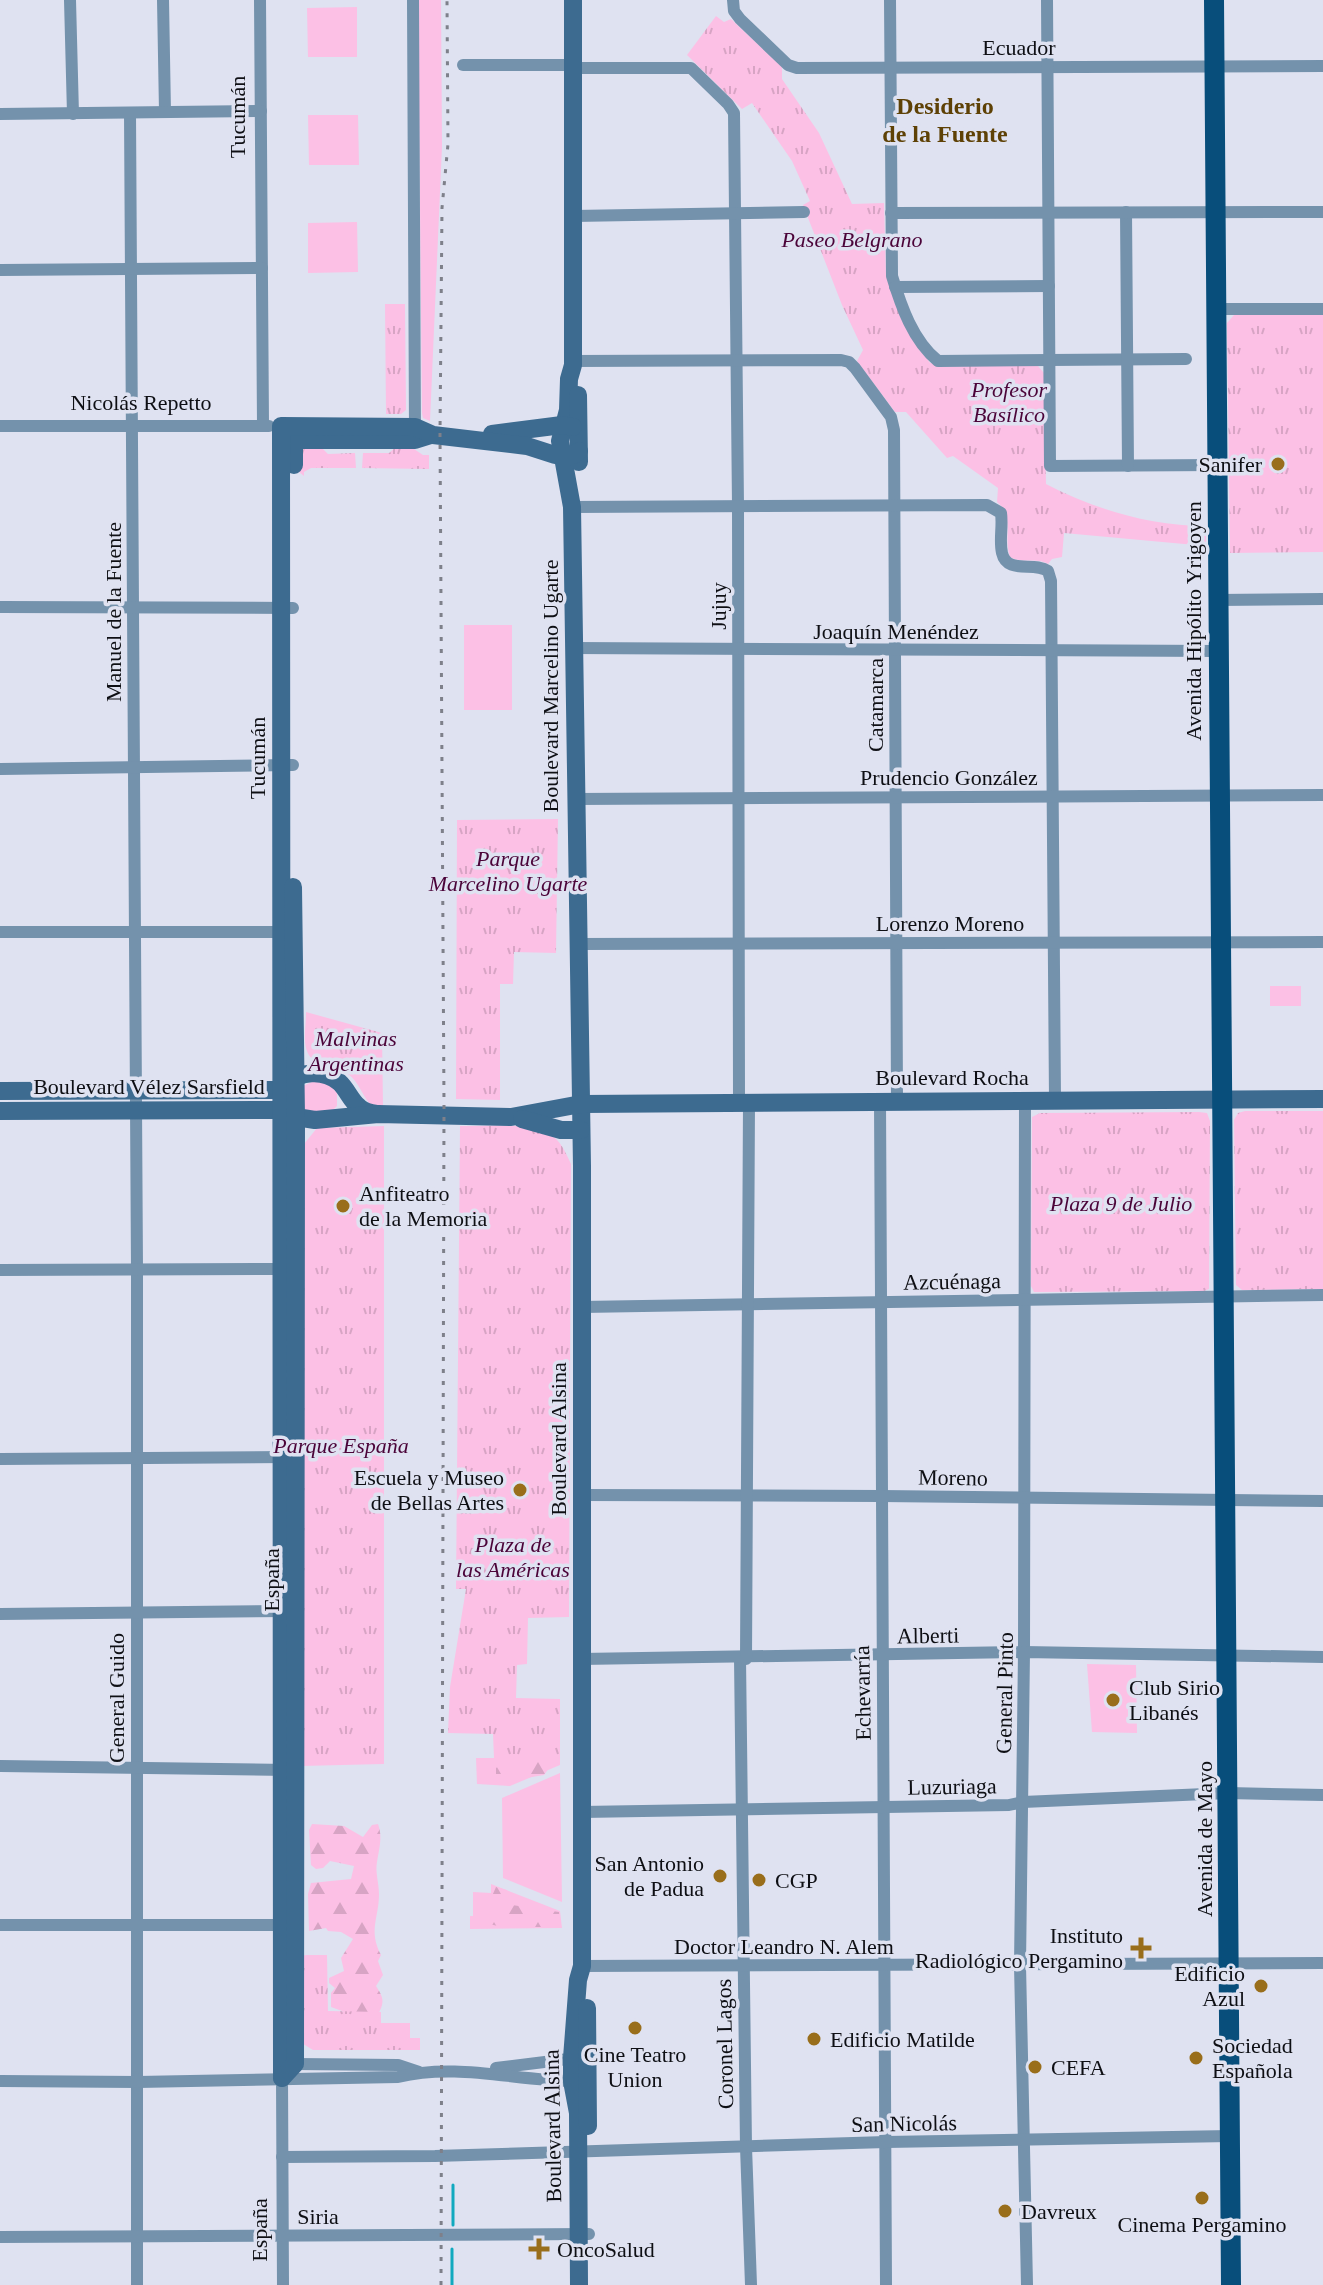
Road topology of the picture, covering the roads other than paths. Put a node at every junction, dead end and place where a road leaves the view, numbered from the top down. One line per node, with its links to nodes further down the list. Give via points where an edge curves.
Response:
1 (70, 0): 20 (street)
2 (163, 0): 17 (street)
3 (260, 0): 16 (street, Tucumán)
4 (413, 0): 45 (street)
5 (573, 0): 13 (main road, Boulevard Marcelino Ugarte)
6 (733, 0): 14 (street, Ecuador, via 736,14 791,67)
7 (890, 0): 14 (street)
8 (1047, 0): 15 (street)
9 (1214, 0): 11 (main road, Avenida Hipólito Yrigoyen)
10 (463, 65): 13 (street)
11 (1214, 65): 12 (street, Ecuador); 15 (street, Ecuador); 23 (main road, Avenida Hipólito Yrigoyen)
12 (1323, 66)
13 (573, 67): 27 (street, Jujuy, via 691,68 732,110); 28 (main road, Boulevard Marcelino Ugarte)
14 (890, 67): 15 (street, Ecuador); 25 (street)
15 (1047, 67): 26 (street)
16 (261, 111): 17 (street); 29 (street, Tucumán)
17 (165, 112): 18 (street)
18 (130, 113): 20 (street); 30 (street, Manuel de la Fuente)
19 (0, 114): 20 (street)
20 (73, 114)
21 (804, 212): 27 (street)
22 (1126, 212): 23 (street); 26 (street); 36 (street)
23 (1216, 212): 24 (street); 34 (main road, Avenida Hipólito Yrigoyen)
24 (1323, 212)
25 (891, 213): 26 (street); 33 (street)
26 (1049, 213): 32 (street)
27 (735, 214): 28 (street); 39 (street, Jujuy)
28 (574, 216): 40 (main road, Boulevard Marcelino Ugarte)
29 (262, 268): 30 (street); 44 (street, Tucumán)
30 (131, 269): 31 (street); 41 (street, Manuel de la Fuente)
31 (0, 270)
32 (1049, 286): 33 (street); 38 (street)
33 (895, 287): 38 (street, via 923,346 938,361)
34 (1216, 309): 35 (street); 48 (main road, Avenida Hipólito Yrigoyen)
35 (1323, 309)
36 (1127, 359): 37 (street); 38 (street); 49 (street)
37 (1186, 359)
38 (1049, 360): 49 (street, via 1050,466)
39 (736, 361): 40 (street); 50 (street, Jujuy); 51 (street, Catamarca, via 849,362 893,422)
40 (573, 363): 43 (main road, Boulevard Marcelino Ugarte, via 578,379)
41 (131, 425): 42 (street, Nicolás Repetto); 44 (street, Nicolás Repetto); 55 (street, Manuel de la Fuente)
42 (0, 426)
43 (571, 428): 46 (main road, Nicolás Repetto); 47 (main road, Boulevard Marcelino Ugarte)
44 (279, 431): 45 (main road, Nicolás Repetto); 57 (main road, Tucumán)
45 (415, 434): 46 (main road, Nicolás Repetto)
46 (465, 437): 47 (main road, Nicolás Repetto, via 555,455)
47 (571, 453): 52 (main road, Boulevard Marcelino Ugarte)
48 (1217, 465): 49 (street); 54 (main road, Avenida Hipólito Yrigoyen)
49 (1128, 466)
50 (738, 506): 51 (street); 52 (street); 59 (street, Jujuy)
51 (894, 506): 60 (street, Catamarca); 62 (street, via 997,509 1002,554 1008,563 1048,571)
52 (572, 507): 58 (main road, Boulevard Marcelino Ugarte)
53 (1323, 599): 54 (street)
54 (1217, 600): 61 (main road, Avenida Hipólito Yrigoyen)
55 (133, 606): 56 (street); 57 (street); 64 (street, Manuel de la Fuente)
56 (0, 607)
57 (287, 608): 63 (main road, Tucumán)
58 (574, 648): 59 (street, Joaquín Menéndez); 71 (main road, Boulevard Marcelino Ugarte)
59 (737, 649): 60 (street, Joaquín Menéndez); 69 (street, Jujuy)
60 (894, 651): 62 (street, Joaquín Menéndez); 70 (street, Catamarca)
61 (1217, 651): 62 (street, Joaquín Menéndez); 67 (main road, Avenida Hipólito Yrigoyen)
62 (1051, 652): 68 (street)
63 (287, 765): 64 (street); 74 (main road, Tucumán)
64 (134, 766): 65 (street); 73 (street, Manuel de la Fuente)
65 (0, 769)
66 (1323, 795): 67 (street, Prudencio González)
67 (1218, 796): 68 (street, Prudencio González); 75 (main road, Avenida Hipólito Yrigoyen)
68 (1052, 797): 70 (street, Prudencio González); 78 (street)
69 (738, 798): 70 (street, Prudencio González); 71 (street, Prudencio González); 80 (street, Jujuy)
70 (896, 798): 77 (street, Catamarca)
71 (575, 799): 79 (main road, Boulevard Marcelino Ugarte)
72 (0, 932): 73 (street)
73 (135, 932): 74 (street); 83 (street, Manuel de la Fuente)
74 (287, 932): 81 (main road, Tucumán)
75 (1220, 942): 76 (street, Lorenzo Moreno); 78 (street, Lorenzo Moreno); 84 (main road, Avenida Hipólito Yrigoyen)
76 (1323, 942)
77 (896, 943): 78 (street, Lorenzo Moreno); 80 (street, Lorenzo Moreno); 88 (street, Catamarca)
78 (1053, 943): 87 (street)
79 (577, 944): 80 (street, Lorenzo Moreno); 90 (main road, Boulevard Marcelino Ugarte)
80 (739, 944): 89 (street, Jujuy)
81 (288, 1084): 83 (main road, Boulevard Vélez Sarsfield); 93 (main road, España); 94 (main road, Boulevard Vélez Sarsfield, via 307,1073 329,1077 359,1108)
82 (0, 1091): 83 (main road, Boulevard Vélez Sarsfield)
83 (136, 1091): 92 (street, Manuel de la Fuente)
84 (1222, 1099): 85 (main road, Boulevard Rocha); 87 (main road, Boulevard Rocha); 101 (main road, Avenida Hipólito Yrigoyen)
85 (1323, 1099)
86 (1025, 1100): 87 (main road, Boulevard Rocha); 88 (main road, Boulevard Rocha); 102 (street, General Pinto)
87 (1055, 1100)
88 (888, 1101): 89 (main road, Boulevard Rocha); 103 (street, Echevarría)
89 (744, 1102): 90 (main road, Boulevard Rocha); 104 (street, Coronel Lagos)
90 (581, 1104): 95 (main road, Boulevard Rocha); 96 (main road, Boulevard Alsina)
91 (0, 1111): 92 (main road, Boulevard Vélez Sarsfield)
92 (135, 1111): 93 (main road, Boulevard Vélez Sarsfield); 97 (street, General Guido)
93 (288, 1114): 94 (main road, Boulevard Vélez Sarsfield, via 334,1120); 98 (main road, España)
94 (378, 1114): 95 (main road, Boulevard Vélez Sarsfield)
95 (511, 1117): 96 (main road)
96 (581, 1130): 105 (main road, Boulevard Alsina)
97 (137, 1269): 98 (street); 99 (street); 108 (street, General Guido)
98 (288, 1269): 106 (main road, España)
99 (0, 1270)
100 (1323, 1295): 101 (street, Azcuénaga)
101 (1224, 1297): 102 (street, Azcuénaga); 114 (main road, Avenida de Mayo)
102 (1025, 1300): 103 (street, Azcuénaga); 112 (street, General Pinto)
103 (881, 1301): 104 (street, Azcuénaga); 111 (street, Echevarría)
104 (749, 1304): 105 (street, Azcuénaga); 110 (street, Coronel Lagos)
105 (582, 1307): 109 (main road, Boulevard Alsina)
106 (288, 1457): 108 (street); 115 (main road, España)
107 (0, 1459): 108 (street)
108 (137, 1459): 116 (street, General Guido)
109 (581, 1495): 110 (street, Moreno); 123 (main road, Boulevard Alsina)
110 (748, 1496): 111 (street, Moreno); 122 (street, Coronel Lagos)
111 (881, 1496): 112 (street, Moreno); 119 (street, Echevarría)
112 (1024, 1499): 114 (street, Moreno); 118 (street, General Pinto)
113 (1323, 1501): 114 (street, Moreno)
114 (1224, 1502): 120 (main road, Avenida de Mayo)
115 (288, 1611): 116 (street); 126 (main road, España)
116 (136, 1613): 117 (street); 125 (street, General Guido)
117 (0, 1614)
118 (1024, 1652): 119 (street, Alberti); 120 (street, Alberti); 129 (street, General Pinto)
119 (882, 1656): 122 (street, Alberti); 130 (street, Echevarría)
120 (1226, 1656): 121 (street, Alberti); 127 (main road, Avenida de Mayo)
121 (1323, 1657)
122 (743, 1658): 123 (street, Alberti); 131 (street, Coronel Lagos)
123 (581, 1659): 132 (main road, Boulevard Alsina)
124 (0, 1766): 125 (street)
125 (136, 1768): 126 (street); 134 (street, General Guido)
126 (288, 1770): 135 (main road, España)
127 (1228, 1793): 128 (street, Luzuriaga); 129 (street, Luzuriaga); 136 (main road, Avenida de Mayo)
128 (1323, 1795)
129 (1023, 1802): 130 (street, Luzuriaga); 138 (street, General Pinto)
130 (884, 1808): 131 (street, Luzuriaga); 141 (street, Echevarría)
131 (741, 1810): 132 (street, Luzuriaga); 140 (street, Coronel Lagos)
132 (582, 1812): 139 (main road, Boulevard Alsina)
133 (0, 1925): 134 (street)
134 (136, 1925): 135 (street); 149 (street, General Guido)
135 (287, 1925): 143 (main road, España); 146 (main road, España)
136 (1229, 1963): 137 (street, Doctor Leandro N. Alem); 138 (street, Doctor Leandro N. Alem); 150 (main road, Avenida de Mayo)
137 (1323, 1963)
138 (1020, 1965): 141 (street, Doctor Leandro N. Alem); 151 (street, General Pinto)
139 (582, 1966): 140 (street, Doctor Leandro N. Alem); 142 (main road, Boulevard Alsina)
140 (743, 1966): 141 (street, Doctor Leandro N. Alem); 153 (street, Coronel Lagos)
141 (884, 1966): 152 (street, Echevarría)
142 (580, 2058): 144 (street); 148 (main road, Boulevard Alsina)
143 (295, 2064): 145 (street, via 398,2065); 146 (main road)
144 (473, 2071): 145 (street); 148 (street)
145 (419, 2072): 146 (street, via 398,2077)
146 (282, 2078): 149 (street); 155 (street, España)
147 (0, 2081): 149 (street)
148 (580, 2081): 154 (main road, Boulevard Alsina)
149 (138, 2082): 157 (street, General Guido)
150 (1230, 2136): 151 (street, San Nicolás); 167 (main road, Avenida de Mayo)
151 (1023, 2140): 152 (street, San Nicolás); 166 (street, General Pinto)
152 (886, 2142): 153 (street, San Nicolás); 165 (street, Echevarría)
153 (746, 2147): 154 (street, San Nicolás); 164 (street, Coronel Lagos)
154 (583, 2151): 155 (street, San Nicolás); 156 (main road, Boulevard Alsina)
155 (282, 2157): 158 (street, España)
156 (584, 2234): 158 (street, Siria); 162 (main road, Boulevard Alsina); 163 (main road, Boulevard Alsina)
157 (137, 2235): 158 (street, Siria); 159 (street, Siria); 160 (street, General Guido)
158 (283, 2236): 161 (street, España)
159 (0, 2237)
160 (137, 2285)
161 (283, 2285)
162 (579, 2285)
163 (589, 2285)
164 (751, 2285)
165 (886, 2285)
166 (1027, 2285)
167 (1231, 2285)

